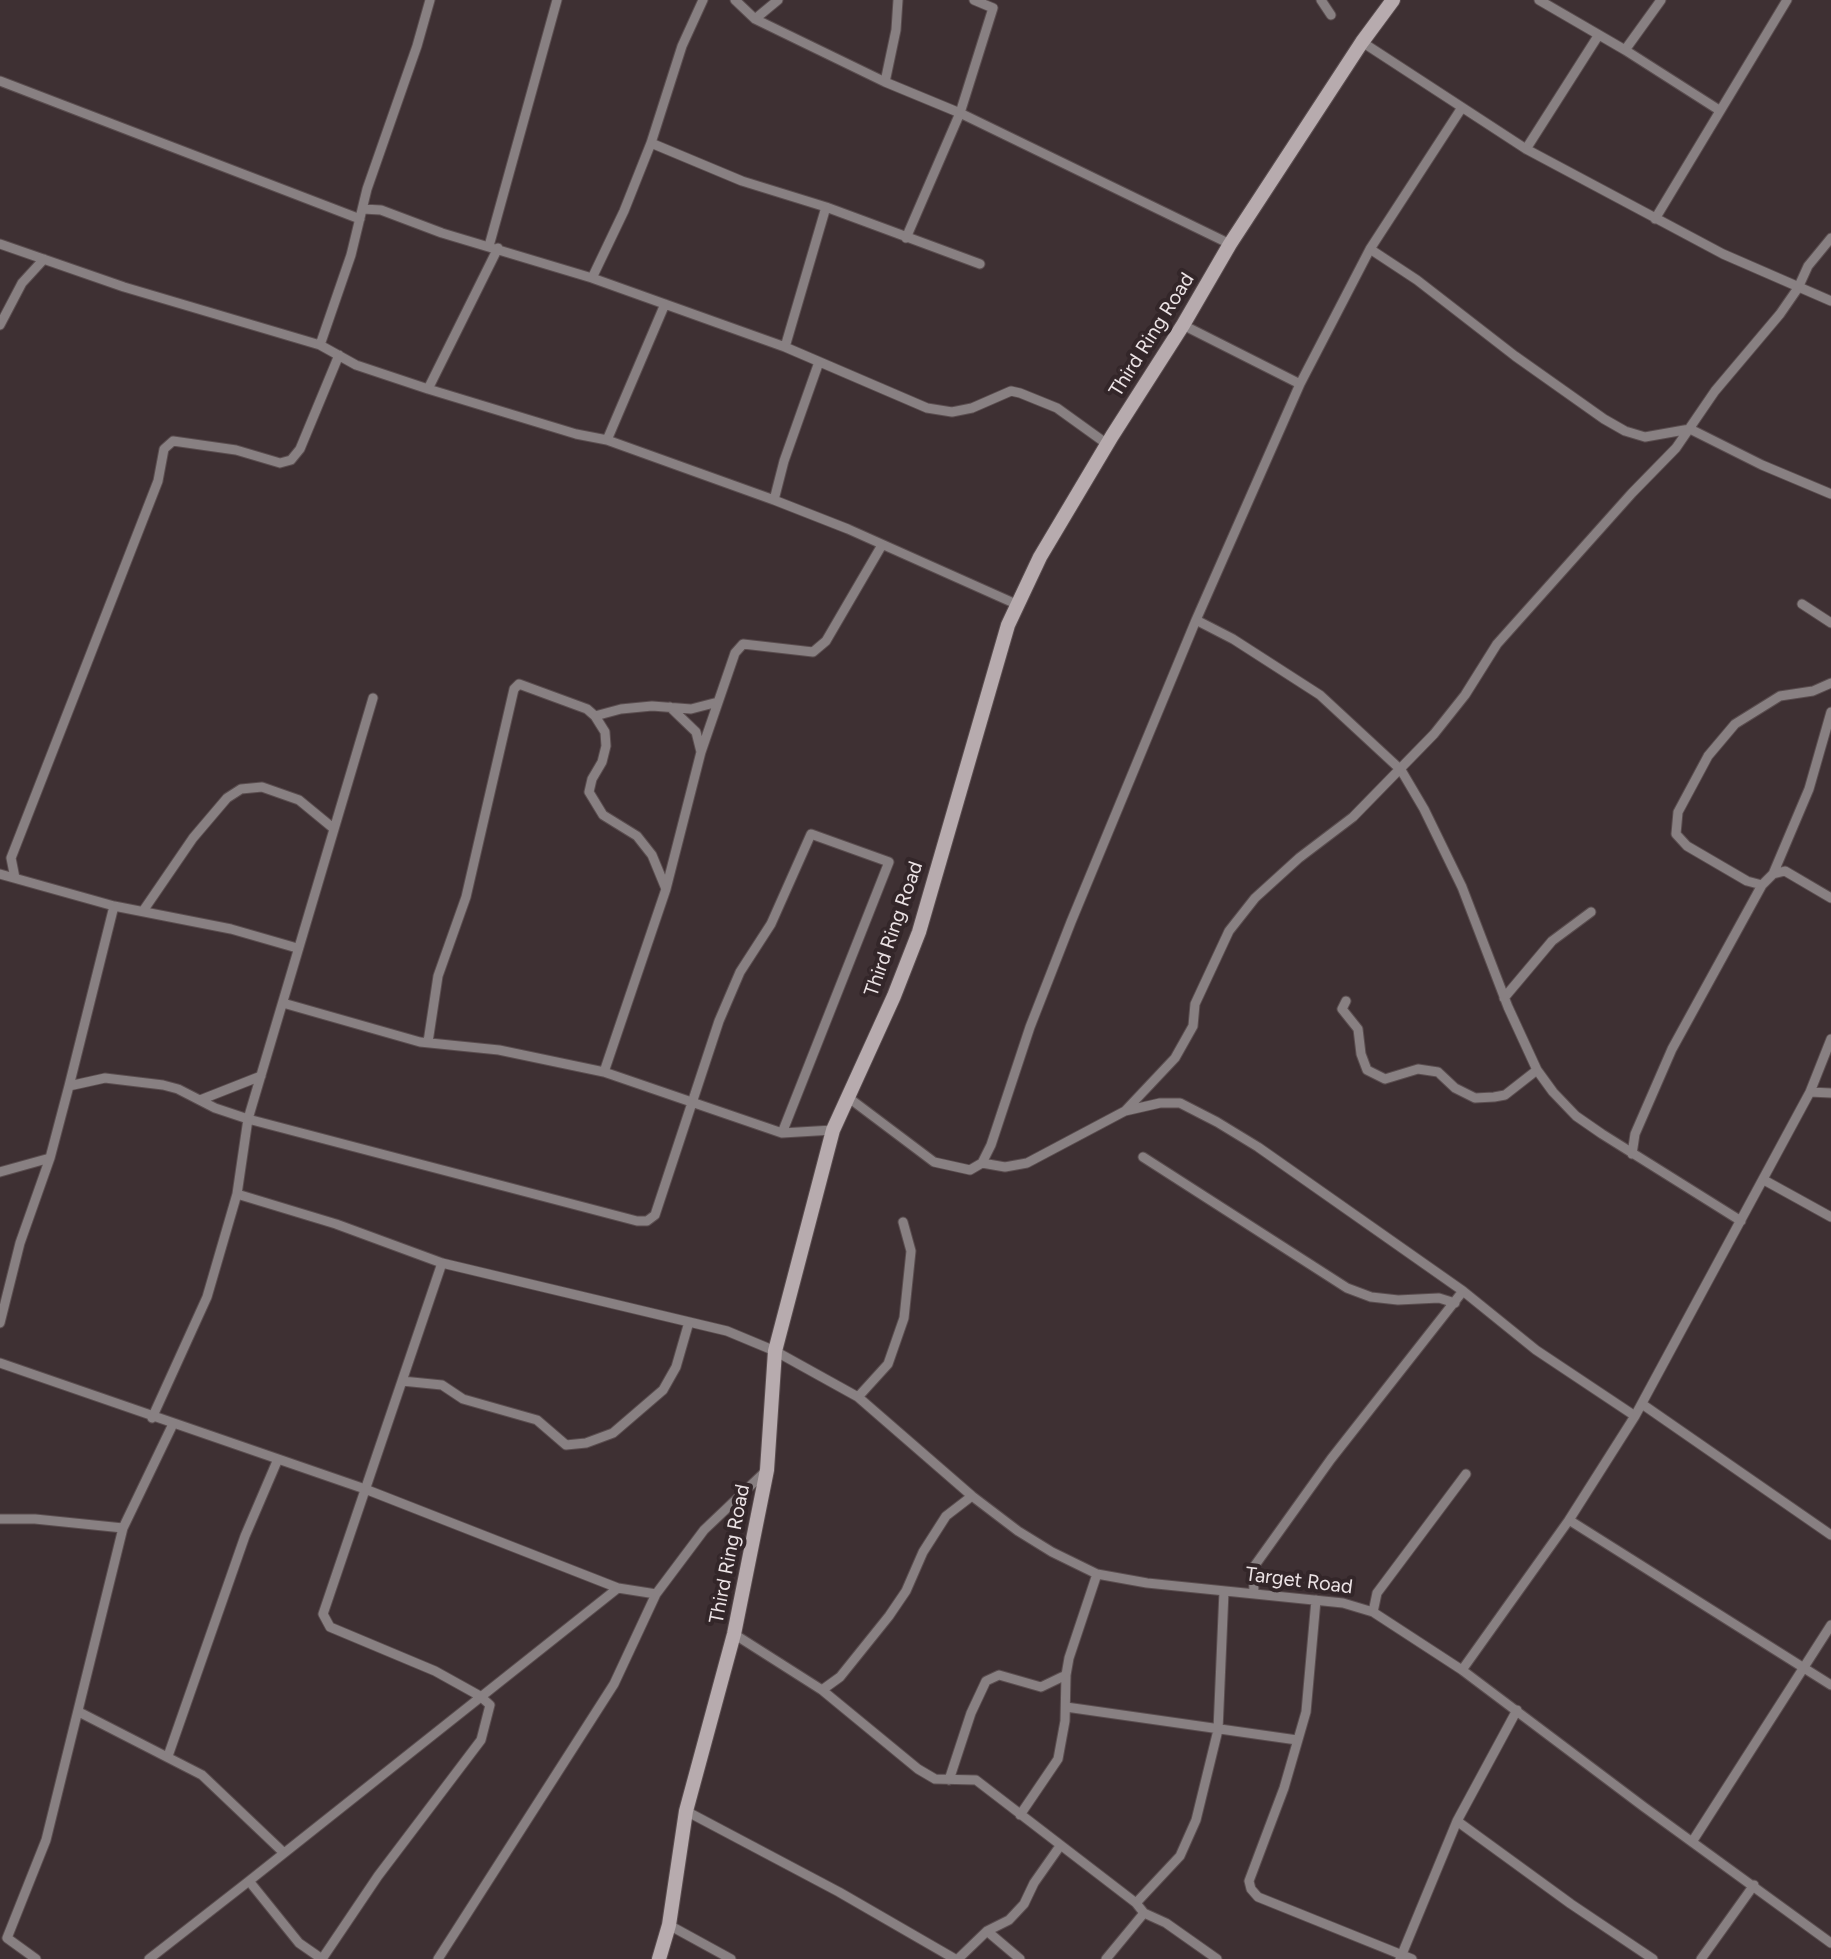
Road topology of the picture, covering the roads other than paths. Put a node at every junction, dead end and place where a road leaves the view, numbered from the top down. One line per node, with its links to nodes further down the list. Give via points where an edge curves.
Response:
1 (430, 0): 26 (street)
2 (557, 0): 32 (street)
3 (703, 0): 23 (street, via 682,46)
4 (735, 0): 14 (street)
5 (778, 0): 14 (street)
6 (898, 0): 19 (street)
7 (974, 0): 22 (street, via 993,8)
8 (1321, 0): 13 (street)
9 (1393, 0): 16 (street, Third Ring Road)
10 (1539, 0): 15 (street)
11 (1661, 0): 17 (street)
12 (1787, 0): 21 (street)
13 (1331, 15)
14 (755, 19): 19 (street)
15 (1598, 36): 17 (street); 24 (street)
16 (1362, 42): 20 (street); 31 (street, Third Ring Road)
17 (1625, 50): 21 (street)
18 (0, 81): 26 (street)
19 (885, 82): 22 (street)
20 (1461, 109): 24 (street); 33 (street)
21 (1719, 110): 27 (street)
22 (960, 113): 28 (street); 31 (street)
23 (651, 143): 25 (street, via 742,181); 36 (street)
24 (1526, 149): 27 (street)
25 (826, 207): 28 (street); 43 (street)
26 (361, 214): 32 (street, via 381,210); 42 (street)
27 (1655, 219): 37 (street)
28 (906, 238): 35 (street)
29 (1831, 238): 37 (street)
30 (0, 244): 34 (street)
31 (1230, 244): 41 (street, Third Ring Road)
32 (494, 247): 36 (street); 47 (street)
33 (1370, 249): 46 (street); 48 (street, via 1625,431 1645,437)
34 (44, 259): 40 (street, via 22,283); 42 (street)
35 (980, 264)
36 (592, 278): 39 (street)
37 (1798, 288): 38 (street); 48 (street)
38 (1831, 301)
39 (665, 304): 43 (street); 49 (street)
40 (0, 325)
41 (1183, 325): 46 (street); 50 (street, Third Ring Road)
42 (320, 345): 44 (street)
43 (785, 347): 45 (street)
44 (339, 355): 47 (street); 69 (street, via 291,460 280,463 173,441 164,449 158,481 11,858)
45 (819, 362): 50 (street, via 927,408 952,412 1011,391 1020,393 1057,408); 52 (street)
46 (1300, 384): 56 (street)
47 (428, 389): 49 (street)
48 (1690, 429): 51 (street); 65 (street, via 1497,644 1465,695)
49 (607, 440): 52 (street)
50 (1107, 444): 54 (street, Third Ring Road)
51 (1831, 494)
52 (774, 500): 53 (street)
53 (882, 545): 54 (street); 60 (street, via 826,641 813,652 743,644)
54 (1016, 604): 88 (street, Third Ring Road, via 919,932)
55 (1802, 604): 57 (street)
56 (1196, 620): 65 (street, via 1320,695); 98 (street, via 1071,922)
57 (1831, 623)
58 (1831, 683): 70 (street, via 1780,696 1735,724 1708,756 1678,812 1676,834 1687,846)
59 (373, 698): 66 (street)
60 (718, 702): 61 (street, via 691,709); 64 (street)
61 (670, 707): 63 (street); 64 (street, via 696,732)
62 (1831, 712): 68 (street, via 1809,789)
63 (595, 716): 71 (street, via 606,746 589,792 603,815 637,836 652,855); 81 (street, via 523,685 514,689 466,897 438,976)
64 (701, 752): 71 (street)
65 (1401, 770): 77 (street, via 1462,887); 91 (street, via 1255,898 1229,931 1195,1004 1193,1026 1175,1058)
66 (333, 828): 74 (street, via 299,800 262,787 241,789 193,838); 76 (street)
67 (0, 874): 69 (street)
68 (1773, 874): 70 (street); 72 (street, via 1785,871)
69 (15, 878): 73 (street)
70 (1762, 885): 95 (street, via 1672,1049 1635,1134)
71 (666, 889): 83 (street)
72 (1831, 898)
73 (114, 906): 74 (street); 85 (street)
74 (143, 911): 76 (street)
75 (1591, 912): 77 (street, via 1552,941)
76 (297, 948): 79 (street)
77 (1504, 998): 82 (street)
78 (1346, 1001): 82 (street, via 1342,1009 1358,1029 1367,1070 1385,1079 1418,1069 1438,1072 1475,1098 1494,1097 1505,1095)
79 (283, 1003): 81 (street); 84 (street)
80 (1831, 1039): 86 (street)
81 (428, 1042): 83 (street, via 499,1050)
82 (1537, 1070): 95 (street, via 1576,1116)
83 (604, 1072): 90 (street)
84 (261, 1076): 89 (street); 92 (street)
85 (69, 1086): 89 (street, via 115,1079 163,1085); 97 (street)
86 (1810, 1092): 87 (street); 100 (street)
87 (1831, 1093)
88 (849, 1098): 93 (street, Third Ring Road); 98 (street, via 934,1162 970,1170)
89 (200, 1100): 92 (street)
90 (693, 1103): 92 (street, via 655,1215 647,1221); 94 (street); 94 (street, via 740,972 771,924 811,834 889,862)
91 (1125, 1111): 98 (street, via 1027,1163); 106 (street, via 1180,1103 1217,1122)
92 (248, 1119): 101 (street)
93 (833, 1130): 94 (street); 110 (street, Third Ring Road)
94 (782, 1133)
95 (1632, 1154): 103 (street)
96 (1143, 1157): 107 (street, via 1347,1288 1385,1299 1439,1298)
97 (50, 1158): 99 (street); 109 (street, via 20,1243)
98 (982, 1163)
99 (0, 1172)
100 (1764, 1180): 102 (street); 103 (street)
101 (237, 1194): 105 (street, Target Road); 116 (street, via 207,1297)
102 (1831, 1217)
103 (1741, 1221): 114 (street)
104 (903, 1222): 113 (street, via 911,1251 904,1318 888,1364)
105 (442, 1263): 108 (street, Target Road); 112 (street)
106 (1463, 1291): 107 (street); 115 (street, via 1536,1350)
107 (1455, 1303): 130 (street, via 1331,1459 1253,1568)
108 (689, 1322): 110 (street, Target Road); 112 (street, via 663,1390 613,1433 586,1443 566,1445 537,1420 463,1399 442,1385)
109 (0, 1323)
110 (775, 1351): 113 (street, Target Road); 119 (street, Third Ring Road)
111 (0, 1363): 116 (street)
112 (402, 1381): 121 (street)
113 (858, 1397): 122 (street, Target Road)
114 (1642, 1404): 115 (street); 126 (street)
115 (1635, 1416): 124 (street)
116 (152, 1418): 117 (street)
117 (173, 1424): 118 (street); 125 (street)
118 (278, 1459): 121 (street); 147 (street, via 245,1536)
119 (767, 1470): 131 (street, via 704,1530); 135 (street, Third Ring Road)
120 (1466, 1474): 133 (street, via 1377,1593)
121 (365, 1489): 128 (street); 141 (street, via 325,1621)
122 (972, 1496): 127 (street, Target Road, via 1018,1531); 140 (street, via 946,1516 889,1616 840,1677)
123 (0, 1520): 125 (street)
124 (1569, 1520): 136 (street); 137 (street)
125 (123, 1528): 144 (street)
126 (1831, 1535)
127 (1097, 1574): 129 (street, Target Road); 138 (street)
128 (618, 1588): 131 (street); 141 (street)
129 (1224, 1591): 130 (street, Target Road); 145 (street)
130 (1254, 1592): 132 (street, Target Road)
131 (656, 1594): 166 (street, via 614,1684)
132 (1316, 1600): 133 (street, Target Road); 146 (street, via 1311,1677)
133 (1373, 1612): 137 (street, Target Road)
134 (1831, 1625): 136 (street)
135 (734, 1634): 140 (street); 149 (street, Third Ring Road)
136 (1804, 1669): 139 (street); 152 (street)
137 (1462, 1670): 143 (street, Target Road)
138 (1066, 1675): 142 (street); 148 (street, via 1041,1687 999,1675 986,1681)
139 (1831, 1685)
140 (822, 1690): 148 (street, via 918,1769)
141 (480, 1696): 154 (street); 155 (street, via 490,1705 481,1740 322,1959 299,1943)
142 (1066, 1707): 145 (street); 150 (street, via 1058,1759)
143 (1517, 1710): 151 (street); 152 (street, Target Road)
144 (79, 1712): 147 (street); 161 (street, via 46,1840)
145 (1218, 1730): 146 (street); 157 (street, via 1196,1820 1180,1856)
146 (1297, 1740): 163 (street, via 1249,1881 1251,1889 1258,1897)
147 (168, 1756): 154 (street, via 202,1775)
148 (949, 1780): 150 (street, via 976,1780)
149 (686, 1811): 159 (street, Third Ring Road); 169 (street)
150 (1020, 1815): 153 (street)
151 (1457, 1821): 163 (street); 173 (street)
152 (1692, 1842): 156 (street, Target Road)
153 (1060, 1846): 157 (street); 160 (street, via 1024,1904 1009,1920)
154 (284, 1853): 155 (street)
155 (249, 1881): 165 (street)
156 (1754, 1885): 162 (street, Target Road); 174 (street)
157 (1136, 1903): 158 (street)
158 (1144, 1913): 171 (street); 172 (street)
159 (669, 1925): 167 (street, Third Ring Road); 168 (street)
160 (987, 1931): 169 (street); 170 (street)
161 (3, 1937): 164 (street)
162 (1829, 1938)
163 (1405, 1958)
164 (36, 1959)
165 (149, 1959)
166 (438, 1959)
167 (659, 1959)
168 (731, 1959)
169 (956, 1959)
170 (1020, 1959)
171 (1106, 1959)
172 (1217, 1959)
173 (1653, 1959)
174 (1701, 1959)

